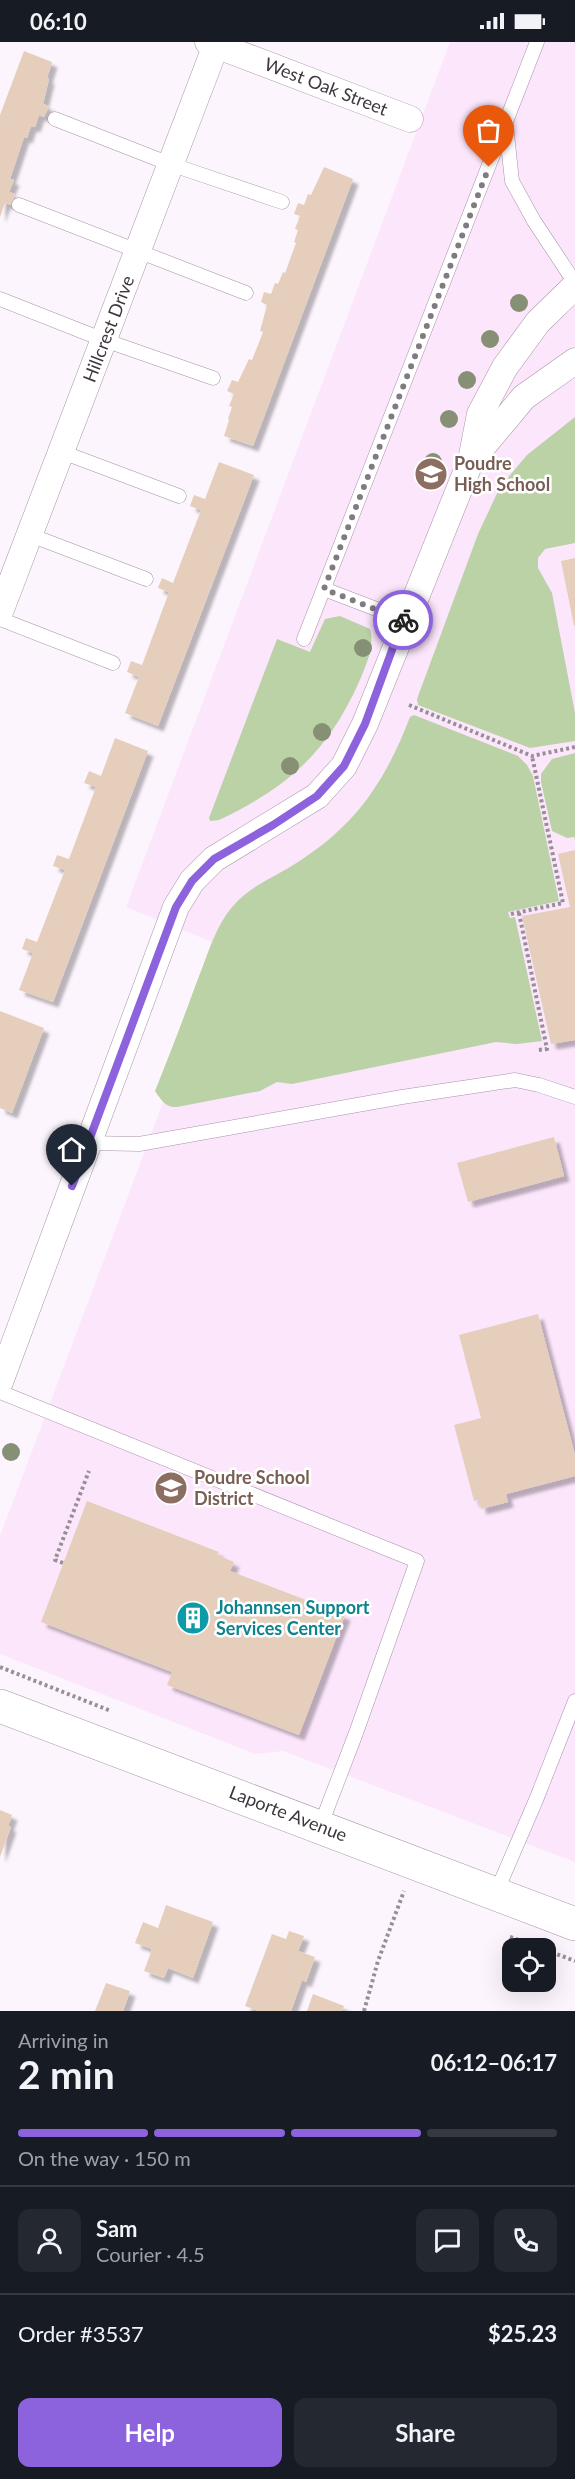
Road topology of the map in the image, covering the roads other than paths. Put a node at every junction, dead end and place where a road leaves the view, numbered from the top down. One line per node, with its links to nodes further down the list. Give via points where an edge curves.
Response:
1 (537, 42): 5 (lane)
2 (212, 43): 4 (street, West Oak Street); 6 (street, Hillcrest Drive)
3 (55, 119): 6 (lane)
4 (410, 119)
5 (506, 123): 10 (lane, via 512,180); 21 (lane)
6 (170, 164): 7 (lane); 9 (street, Hillcrest Drive)
7 (282, 202)
8 (19, 205): 9 (lane)
9 (139, 251): 11 (lane); 13 (street, Hillcrest Drive)
10 (575, 285): 17 (street, via 538,322 505,367 480,414)
11 (246, 293)
12 (0, 299): 13 (lane)
13 (104, 340): 15 (lane); 16 (street, Hillcrest Drive)
14 (575, 361): 17 (street, via 524,397)
15 (213, 378)
16 (62, 452): 18 (lane); 19 (street, Hillcrest Drive)
17 (471, 460): 24 (street)
18 (179, 496)
19 (30, 535): 20 (lane); 22 (street, Hillcrest Drive)
20 (147, 579)
21 (324, 589): 24 (lane); 25 (lane)
22 (0, 612)
23 (0, 619): 26 (lane)
24 (405, 620): 28 (street, via 365,724 344,766 317,796 214,859 192,881 176,907)
25 (304, 639)
26 (113, 663)
27 (575, 1097): 28 (lane, via 515,1080 139,1144)
28 (88, 1143): 29 (street)
29 (0, 1382)
30 (0, 1392): 33 (lane, via 417,1561)
31 (575, 1701): 34 (lane)
32 (0, 1706): 33 (street, Laporte Avenue)
33 (320, 1827): 34 (street, Laporte Avenue)
34 (496, 1893): 35 (street, Laporte Avenue)
35 (575, 1924)

